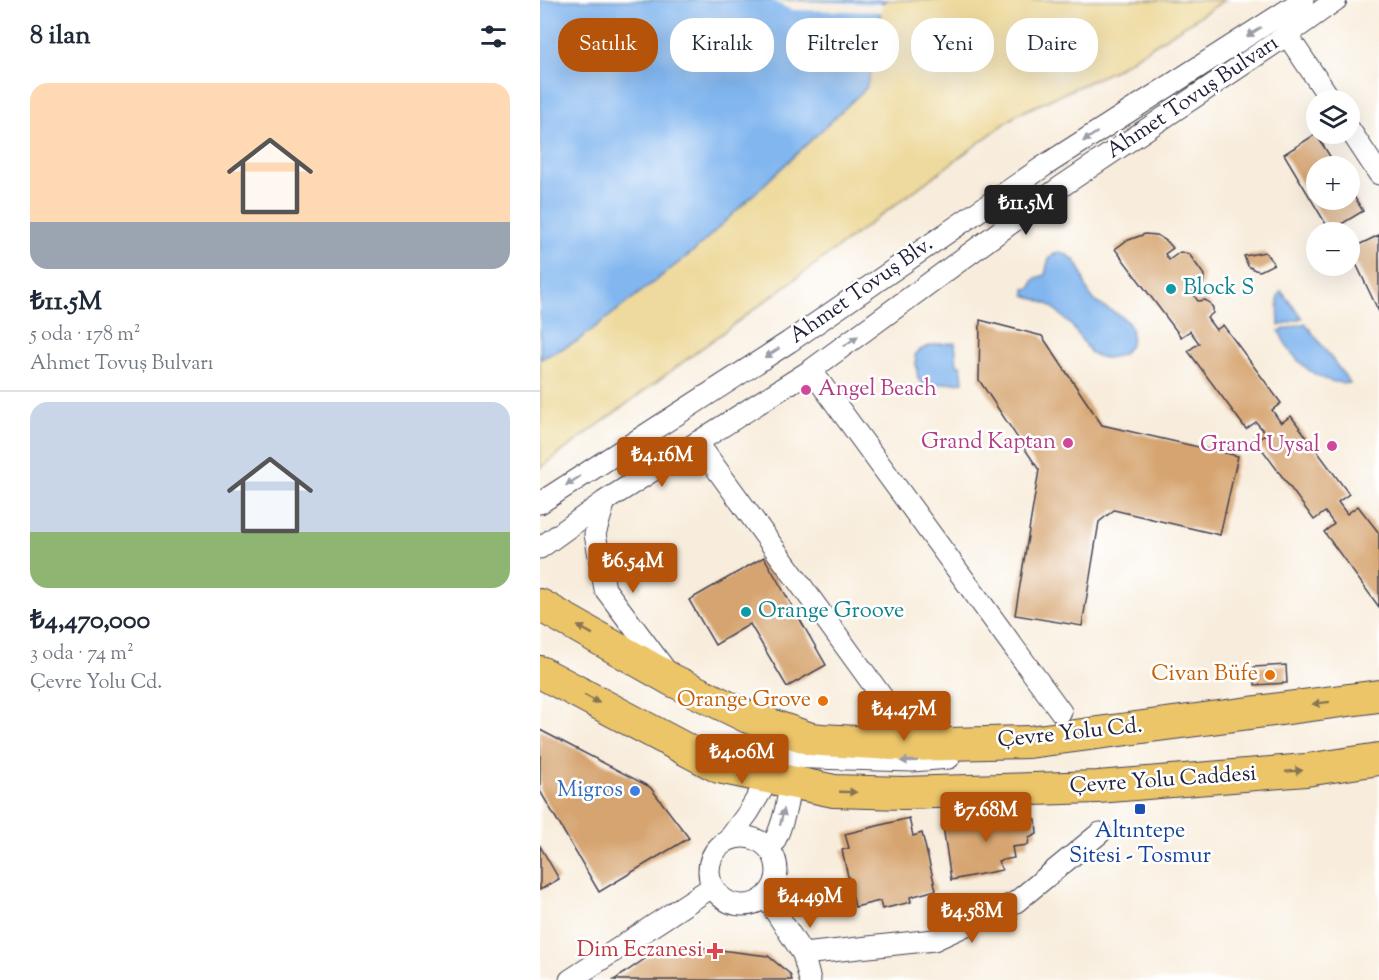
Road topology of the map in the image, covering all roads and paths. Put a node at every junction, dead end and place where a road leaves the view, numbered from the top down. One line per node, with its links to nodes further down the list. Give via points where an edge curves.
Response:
1 (1303, 0): 10 (street, Ahmet Tovuş Blv., one-way to 10, via 1044,166 789,342)
2 (1336, 0): 3 (street, Ahmet Tovuş Bulvarı)
3 (1287, 35): 4 (street); 7 (street, Ahmet Tovuş Bulvarı, one-way to 3, via 1059,188)
4 (1324, 90)
5 (1359, 144): 6 (street)
6 (1379, 174)
7 (811, 370): 8 (street, Ahmet Tovuş Bulvarı); 16 (street)
8 (697, 442): 9 (street, Ahmet Tovuş Bulvarı); 18 (street)
9 (605, 501): 11 (street, Ahmet Tovuş Bulvarı); 14 (street, via 595,534 605,589)
10 (540, 503)
11 (540, 548)
12 (540, 605): 14 (highway, Çevre Yolu Cd., one-way to 12)
13 (540, 672): 21 (highway, Çevre Yolu Caddesi, one-way to 21, via 719,767)
14 (672, 680): 17 (highway, Çevre Yolu Cd.)
15 (1379, 696): 19 (highway, Çevre Yolu Cd., one-way to 19)
16 (1061, 712)
17 (748, 717): 19 (highway, Çevre Yolu Cd., via 822,740 911,745); 21 (street, via 773,741)
18 (897, 720)
19 (1029, 742): 21 (street, one-way to 21, via 985,754)
20 (1379, 759): 21 (highway, Çevre Yolu Caddesi, one-way to 20, via 834,791 903,793 1098,787 1305,770)
21 (780, 772): 23 (street); 24 (street, one-way to 21, via 777,838)
22 (1100, 833): 27 (street, via 1016,902 934,940)
23 (728, 840): 24 (street, via 751,838); 25 (street, via 712,855 708,878)
24 (770, 850): 26 (street, via 777,869)
25 (712, 887): 26 (street, via 718,896 736,905 757,903); 28 (street)
26 (766, 897): 27 (street)
27 (803, 954): 29 (street)
28 (570, 980)
29 (810, 980)

